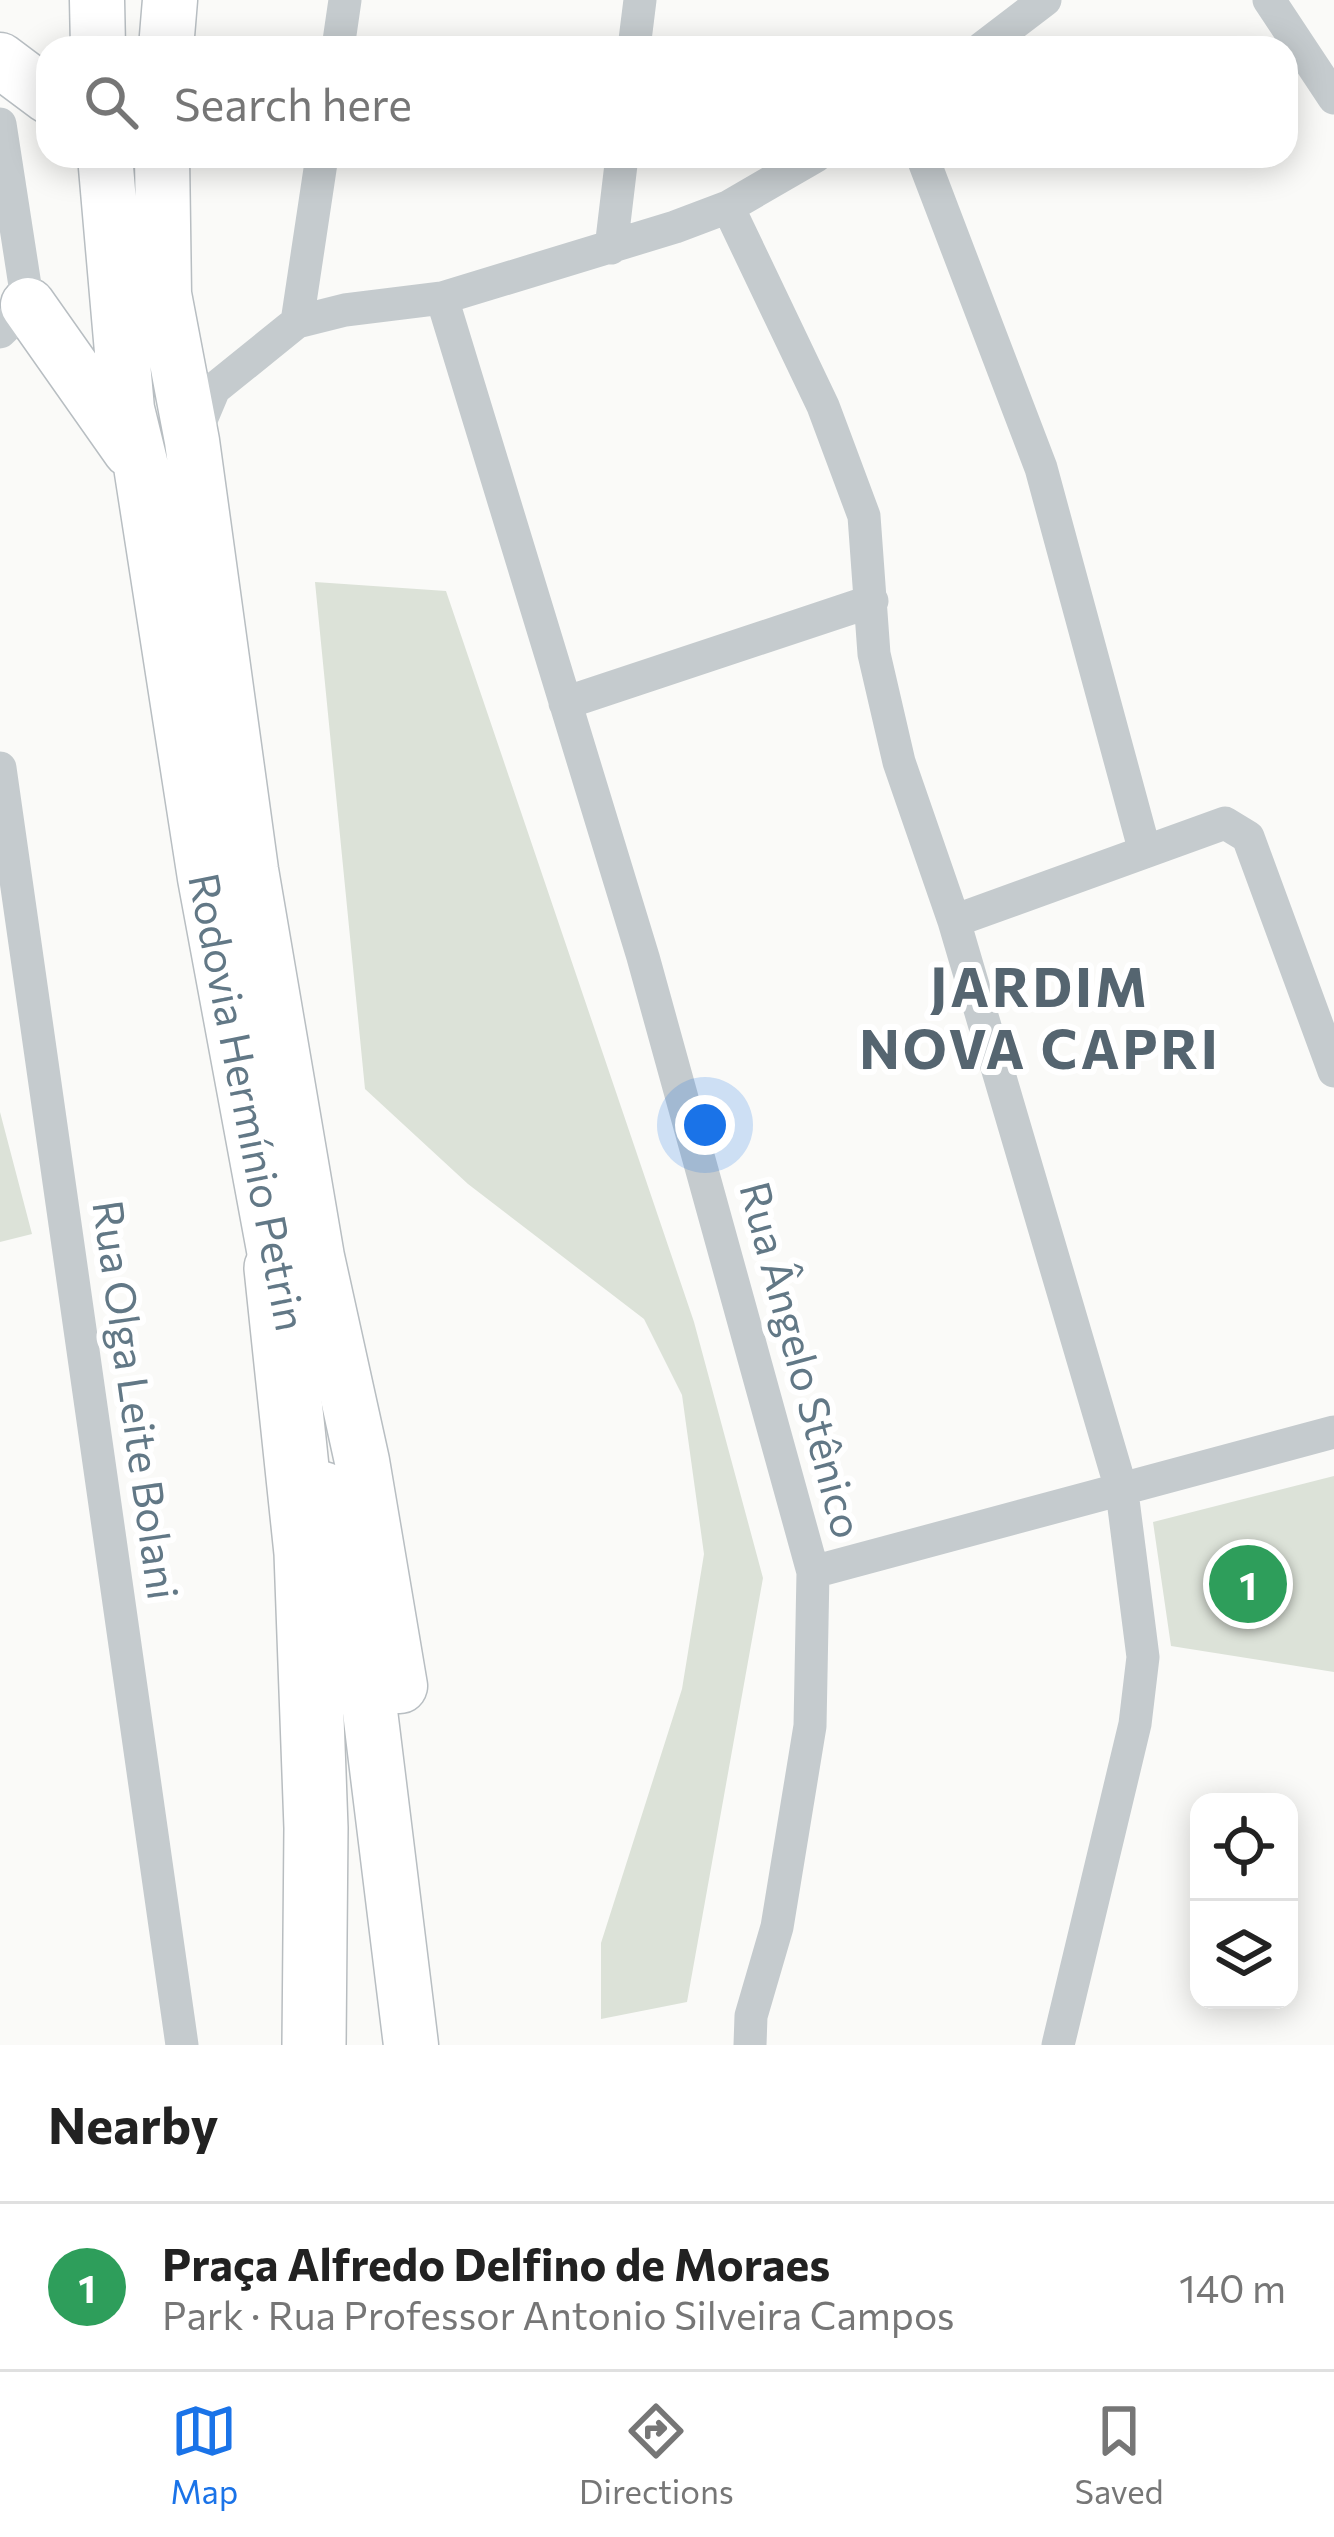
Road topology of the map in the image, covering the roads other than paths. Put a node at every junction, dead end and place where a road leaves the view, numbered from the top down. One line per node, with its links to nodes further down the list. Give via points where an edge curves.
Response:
1 (97, 0): 7 (main road)
2 (170, 0): 8 (main road)
3 (345, 0): 9 (street)
4 (640, 0): 10 (street)
5 (1045, 0): 11 (street)
6 (1269, 0): 12 (street)
7 (98, 36)
8 (167, 36)
9 (340, 36)
10 (636, 36)
11 (998, 36)
12 (1293, 36)
13 (1298, 44): 16 (street)
14 (0, 60): 15 (main road)
15 (36, 86)
16 (1334, 98)
17 (0, 124): 27 (street)
18 (106, 168): 30 (main road, Rodovia Hermínio Petrin, via 128,409)
19 (162, 168): 29 (main road, Rodovia Hermínio Petrin, via 164,294)
20 (320, 168): 28 (street)
21 (621, 168): 25 (street)
22 (795, 168): 24 (street)
23 (927, 168): 34 (street, via 1041,468)
24 (728, 207): 25 (street); 31 (street, via 823,406 864,516)
25 (611, 248): 26 (street)
26 (442, 298): 28 (street); 32 (street, Rua Ângelo Stênico)
27 (14, 318): 30 (main road)
28 (297, 322): 29 (street, via 214,389)
29 (192, 441): 44 (main road, Rodovia Hermínio Petrin, via 251,870 404,1706)
30 (141, 466): 37 (main road, Rodovia Hermínio Petrin)
31 (872, 601): 32 (street); 35 (street, via 874,654 899,762)
32 (565, 703): 40 (street, Rua Ângelo Stênico)
33 (0, 768): 41 (street, Rua Olga Leite Bolani)
34 (1145, 852): 35 (street); 36 (street, via 1225,823 1248,837)
35 (954, 921): 39 (street)
36 (1334, 1071)
37 (276, 1268): 42 (highway, via 306,1552); 43 (main road, Rodovia Hermínio Petrin, via 370,1711)
38 (1334, 1432): 39 (street)
39 (1122, 1492): 40 (street); 46 (street, via 1143,1657 1135,1724)
40 (812, 1572): 45 (street, Rua Ângelo Stênico, via 811,1726)
41 (182, 2045)
42 (314, 2045)
43 (411, 2045)
44 (448, 2045)
45 (750, 2045)
46 (1058, 2045)

